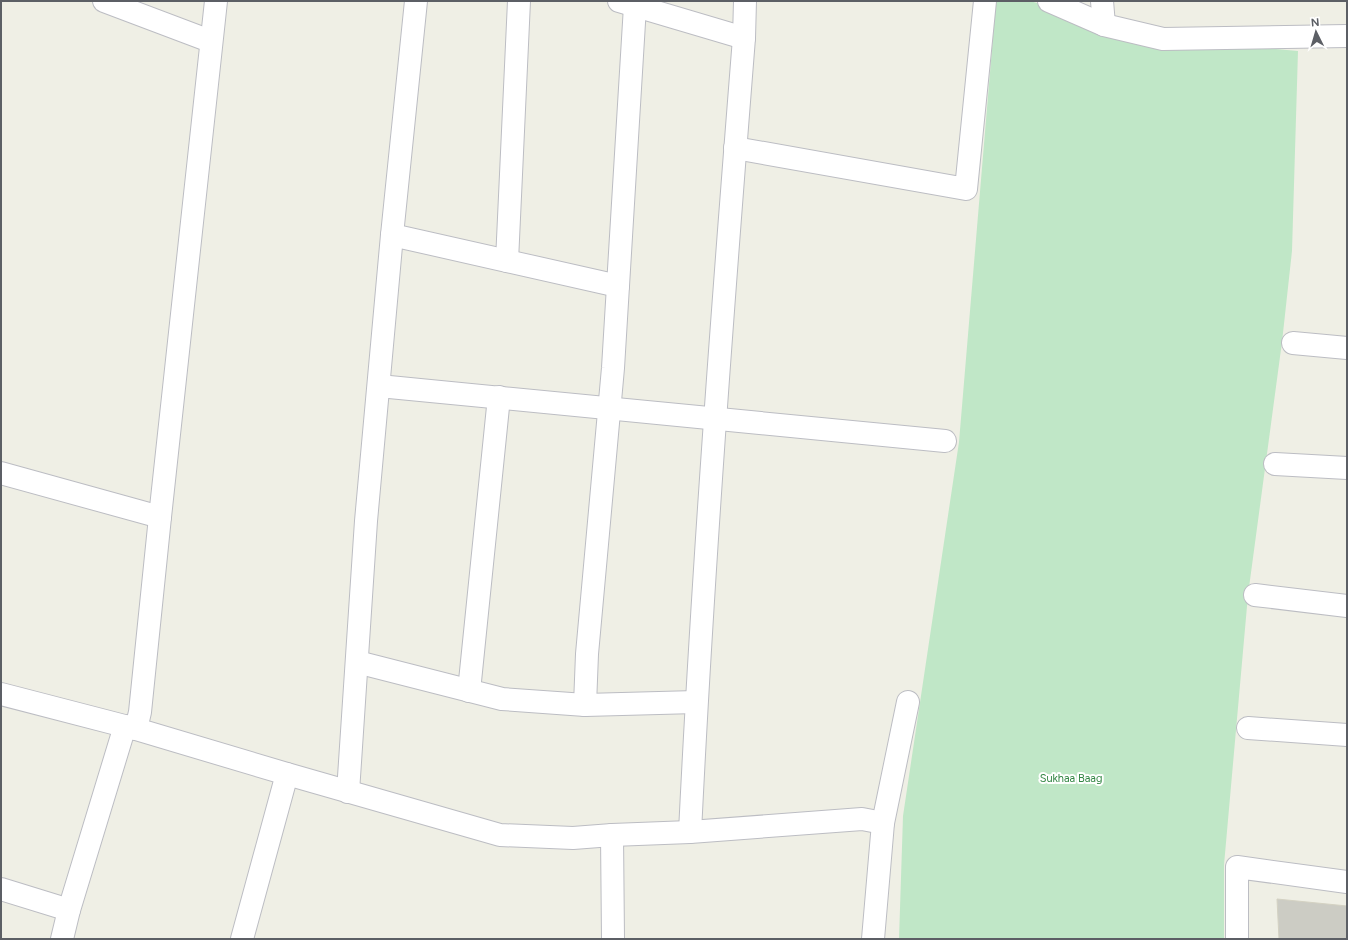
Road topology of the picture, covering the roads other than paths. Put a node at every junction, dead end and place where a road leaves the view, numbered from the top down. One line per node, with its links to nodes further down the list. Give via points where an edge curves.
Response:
1 (104, 1): 13 (street)
2 (216, 1): 13 (street)
3 (416, 1): 15 (street)
4 (519, 1): 16 (street)
5 (745, 1): 12 (street)
6 (985, 1): 14 (street, via 966,189)
7 (1049, 1): 10 (street)
8 (1102, 1): 10 (street)
9 (627, 3): 12 (street); 17 (street)
10 (1104, 25): 11 (street, via 1163,39)
11 (1347, 36)
12 (744, 38): 14 (street)
13 (210, 41): 28 (street)
14 (735, 148): 23 (street)
15 (392, 235): 16 (street); 20 (street)
16 (508, 261): 17 (street)
17 (618, 286): 22 (street)
18 (1293, 343): 19 (street)
19 (1347, 348)
20 (379, 386): 21 (street); 31 (street, via 366,521)
21 (498, 397): 22 (street); 32 (street)
22 (609, 408): 23 (street); 36 (street, via 587,654)
23 (715, 418): 24 (street); 34 (street)
24 (945, 441)
25 (1275, 464): 26 (street)
26 (1347, 468)
27 (1, 473): 28 (street)
28 (160, 518): 37 (street, via 140,712)
29 (1255, 595): 30 (street)
30 (1347, 606)
31 (357, 662): 32 (street); 41 (street)
32 (468, 691): 36 (street, via 502,699)
33 (1, 694): 37 (street)
34 (696, 702): 36 (street); 43 (street)
35 (908, 702): 42 (street)
36 (585, 705)
37 (130, 727): 40 (street); 47 (street)
38 (1248, 728): 39 (street)
39 (1347, 735)
40 (287, 774): 41 (street); 49 (street)
41 (348, 792): 44 (street, via 500,835 573,838)
42 (883, 823): 43 (street, via 862,819); 51 (street)
43 (690, 832): 44 (street)
44 (612, 835): 50 (street)
45 (1347, 882): 52 (street, via 1236,867)
46 (1, 889): 47 (street)
47 (69, 910): 48 (street)
48 (62, 939)
49 (242, 939)
50 (612, 939)
51 (873, 939)
52 (1237, 939)

